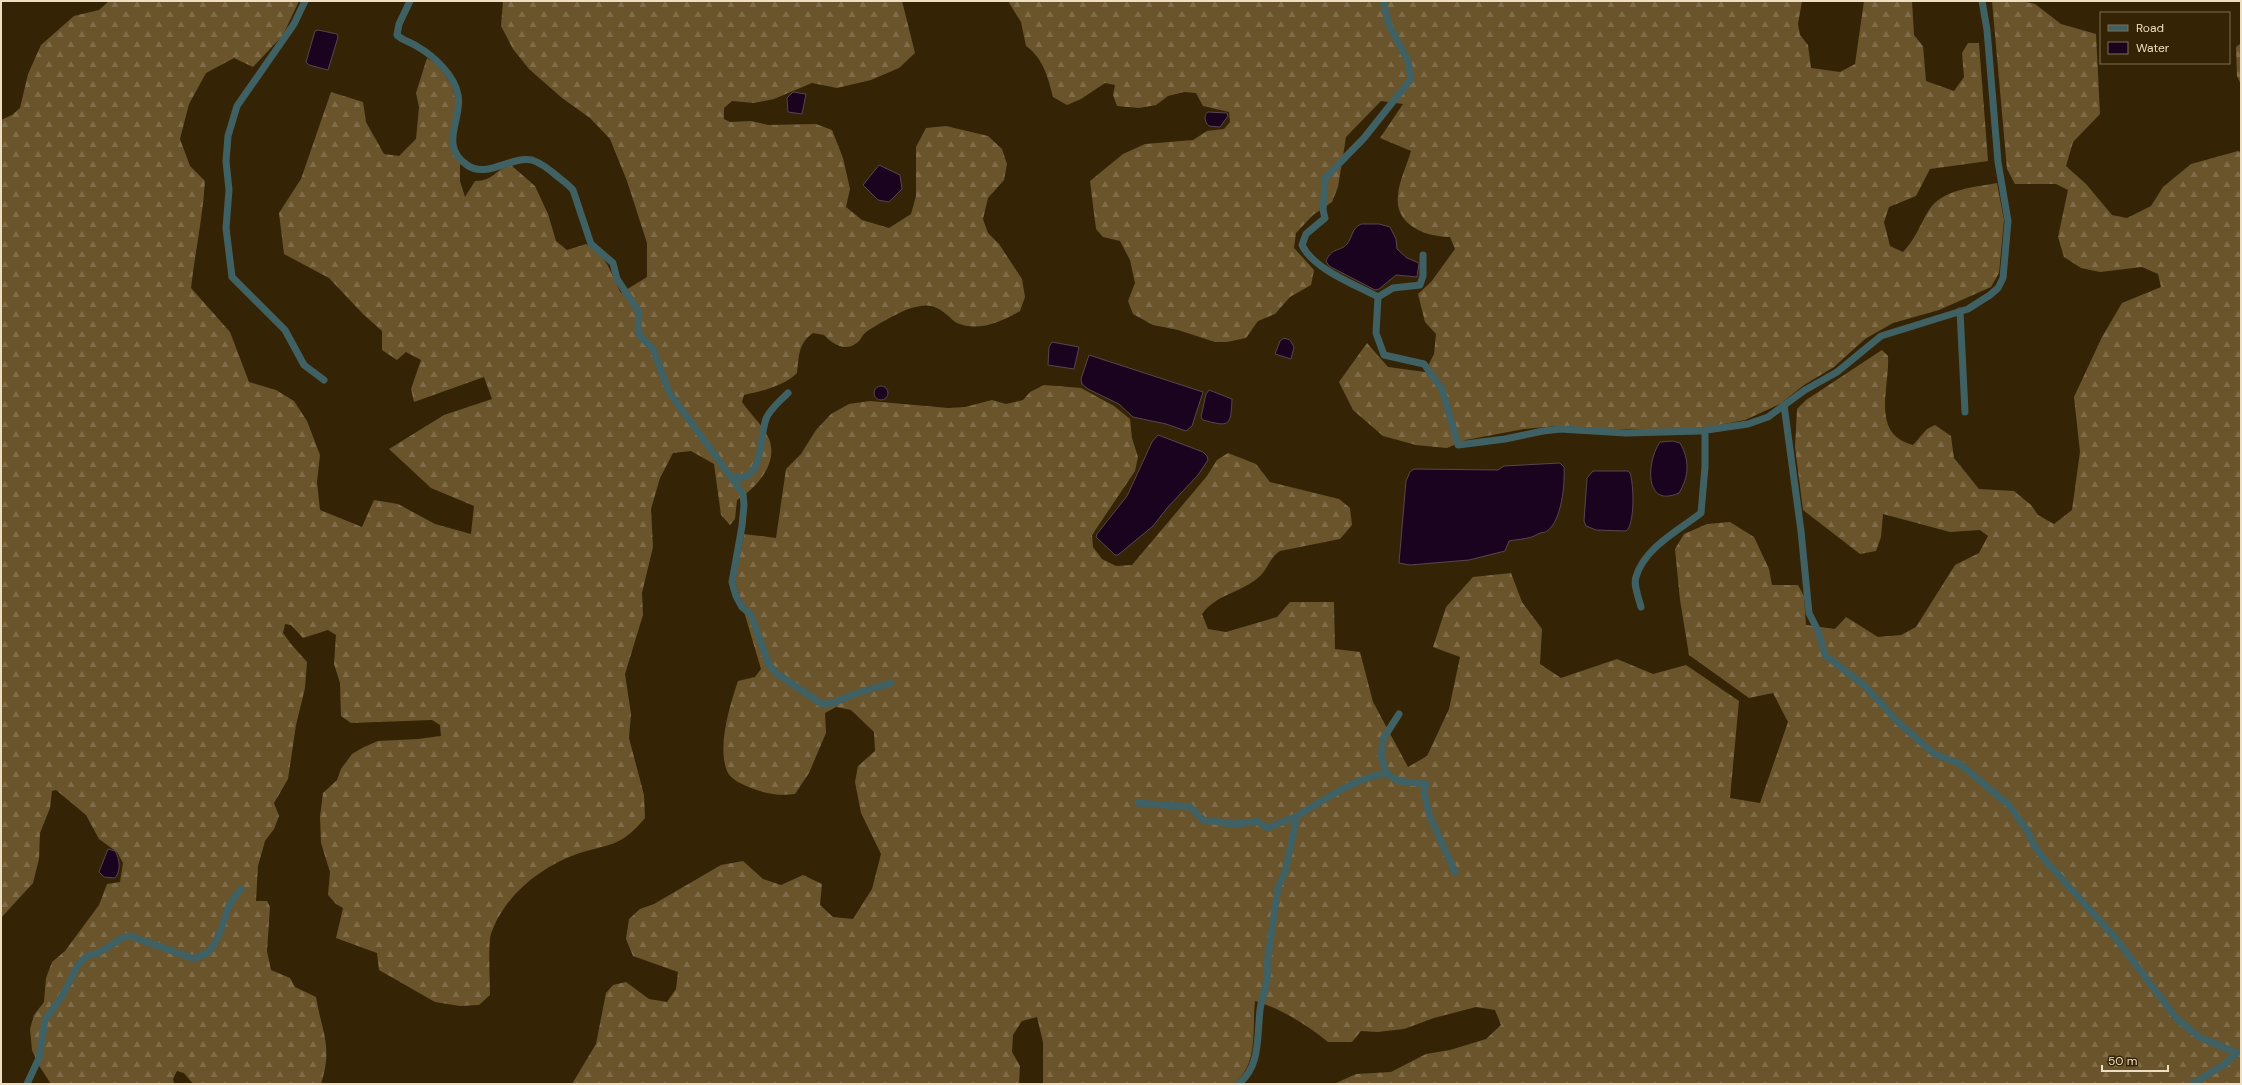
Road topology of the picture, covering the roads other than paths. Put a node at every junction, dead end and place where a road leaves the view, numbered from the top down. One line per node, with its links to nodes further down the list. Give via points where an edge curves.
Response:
1 (305, 1): 8 (street, via 294,24 237,106 228,136 226,161 229,190 226,228 232,277 285,330 304,365)
2 (410, 1): 13 (street, via 399,24 397,35 434,59 454,84 458,104 452,137 453,146 460,158 467,166 477,170 485,170 511,161 532,160 548,169 573,190 591,244 613,263 617,279 639,312 640,336 654,349 669,392)
3 (1384, 1): 6 (street, via 1389,25 1408,61 1411,79 1364,138 1325,178 1325,218 1306,234 1302,245 1307,255 1330,271)
4 (1982, 1): 7 (street, via 1988,30 1998,162 2008,232 2003,278 1998,288)
5 (1423, 255): 6 (street, via 1423,276 1420,284 1393,288)
6 (1378, 297): 12 (street, via 1376,333 1384,354 1424,364 1442,389 1458,445 1560,429 1626,434)
7 (1960, 311): 10 (street, via 1881,336 1837,372 1804,390); 11 (street)
8 (324, 380)
9 (788, 393): 13 (street, via 766,418 759,446 758,464 752,473 738,479)
10 (1784, 406): 12 (street, via 1768,417 1748,424); 24 (street, via 1809,613 1818,631 1825,656 1865,686 1932,753 1960,764 2009,805 2045,860 2118,942 2177,1019 2199,1037 2237,1053 2225,1064)
11 (1965, 412)
12 (1704, 431): 14 (street, via 1705,467 1701,513 1654,549 1643,563 1635,578)
13 (731, 477): 15 (street, via 743,494 744,505 732,582 742,607 751,615 756,625 769,665 776,673 822,704 833,703)
14 (1641, 607)
15 (891, 683)
16 (1399, 714): 17 (street, via 1383,739 1381,755)
17 (1386, 773): 19 (street, via 1365,777); 20 (street, via 1398,781 1426,784 1424,793 1430,817)
18 (1138, 804): 19 (street, via 1190,807 1204,821 1245,824 1257,821 1267,828)
19 (1297, 816): 23 (street, via 1285,872 1278,888 1267,965 1269,973 1260,1008 1257,1052)
20 (1455, 872)
21 (241, 889): 22 (street, via 231,903 215,944 201,956 192,958 130,936 87,956 78,964 62,996 45,1020 40,1058)
22 (27, 1084)
23 (1238, 1084)
24 (2192, 1084)

